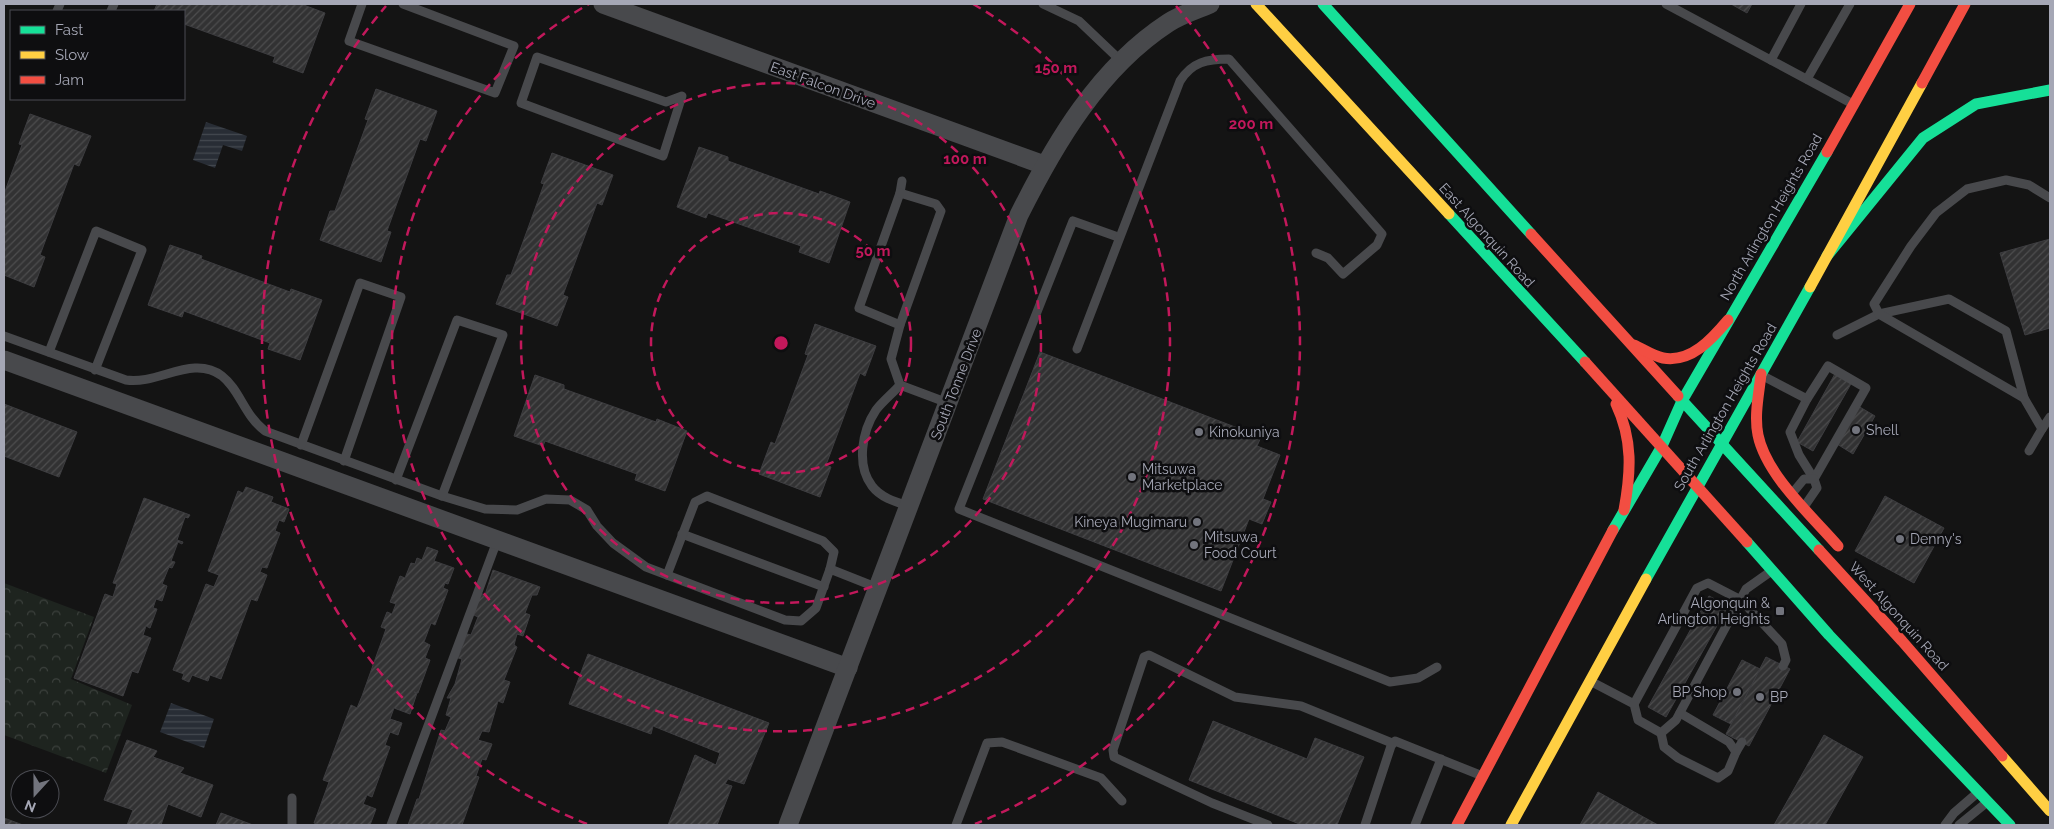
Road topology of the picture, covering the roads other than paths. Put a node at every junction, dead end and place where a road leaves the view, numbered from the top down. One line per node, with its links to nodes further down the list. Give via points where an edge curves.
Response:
1 (362, 4): 2 (lane, via 349,41 494,93 514,46)
2 (403, 4)
3 (603, 4): 19 (street, East Falcon Drive)
4 (1043, 4): 14 (lane, via 1079,21)
5 (1210, 4): 14 (street, South Tonne Drive, via 1169,22)
6 (1256, 4): 38 (main road, East Algonquin Road)
7 (1323, 4): 31 (main road)
8 (1666, 4): 13 (lane)
9 (1801, 4): 13 (lane)
10 (1850, 4): 15 (lane)
11 (1910, 4): 18 (main road, North Arlington Heights Road)
12 (1965, 4): 25 (main road, South Arlington Heights Road)
13 (1771, 60): 15 (lane)
14 (1121, 61): 19 (street, South Tonne Drive, via 1094,90)
15 (1807, 79): 18 (lane)
16 (2050, 90): 25 (main road, via 1976,104 1923,138)
17 (521, 103): 17 (lane, via 663,156 682,96 666,102 537,57)
18 (1854, 104): 27 (main road, North Arlington Heights Road)
19 (1044, 166): 42 (street, South Tonne Drive, via 1019,215)
20 (902, 181): 21 (lane)
21 (900, 193): 28 (lane, via 859,308); 28 (lane, via 936,204 941,211)
22 (2050, 198): 26 (lane, via 2029,185 2006,180 1967,189 1936,213 1911,246 1874,304)
23 (1118, 238): 24 (lane, via 1180,81 1188,69 1207,59 1229,59 1382,234 1377,245 1343,274 1328,258); 32 (lane); 70 (lane, via 1073,221 959,509 1390,682 1412,680)
24 (1316, 253)
25 (1827, 256): 36 (main road, South Arlington Heights Road)
26 (1879, 314): 29 (lane); 39 (lane); 39 (lane, via 1949,299 1974,311 2006,331)
27 (1728, 320): 31 (main road, via 1709,342 1683,357 1663,358); 41 (main road, North Arlington Heights Road)
28 (900, 325): 37 (lane, via 891,359)
29 (1837, 335)
30 (4, 336): 33 (lane)
31 (1629, 343): 41 (main road)
32 (1077, 349)
33 (49, 352): 35 (lane); 35 (lane, via 96,231 142,250)
34 (4, 360): 59 (street)
35 (95, 370): 46 (lane, via 138,382 198,367 208,369 225,378 255,423 278,437)
36 (1761, 374): 40 (lane); 45 (main road, South Arlington Heights Road); 53 (main road, via 1757,410 1759,441 1769,462)
37 (900, 385): 42 (lane); 56 (lane, via 876,410 863,440 862,463 872,486 889,500)
38 (1606, 385): 47 (main road, East Algonquin Road); 57 (main road, via 1623,416 1631,450 1632,469)
39 (2024, 398): 44 (lane)
40 (1807, 399): 50 (lane, via 1790,432); 50 (lane, via 1828,366 1866,388)
41 (1682, 401): 45 (main road); 47 (main road, North Arlington Heights Road)
42 (948, 403): 56 (street, South Tonne Drive)
43 (2050, 417): 44 (lane)
44 (2042, 429): 48 (lane)
45 (1721, 444): 52 (main road, South Arlington Heights Road); 68 (main road, West Algonquin Road)
46 (301, 445): 49 (lane); 49 (lane, via 360,283 401,297)
47 (1662, 446): 52 (main road, East Algonquin Road); 57 (main road)
48 (2029, 451)
49 (344, 461): 51 (lane)
50 (1814, 479): 53 (lane, via 1804,479); 55 (lane, via 1817,488)
51 (396, 480): 54 (lane); 54 (lane, via 456,320 503,335)
52 (1697, 485): 62 (main road); 72 (main road, South Arlington Heights Road)
53 (1793, 492): 55 (main road)
54 (442, 496): 64 (lane, via 496,510 517,510 546,498 570,500 587,510 612,543 646,567)
55 (1804, 505): 60 (main road)
56 (909, 506): 66 (street, South Tonne Drive)
57 (1624, 510): 80 (main road)
58 (682, 534): 61 (lane, via 695,502 707,496 823,541 834,552); 64 (lane); 65 (lane)
59 (497, 541): 71 (street); 87 (lane)
60 (1846, 556)
61 (830, 569): 65 (lane); 66 (lane)
62 (1772, 571): 67 (lane, via 1746,589); 81 (main road, via 1829,636)
63 (1856, 571): 68 (main road)
64 (667, 575): 65 (lane, via 785,620 801,621 816,608)
65 (824, 587)
66 (878, 588): 71 (street, South Tonne Drive)
67 (1741, 600): 69 (lane, via 1782,644 1786,660); 73 (lane, via 1708,582 1697,588); 74 (lane)
68 (1874, 610): 85 (main road, West Algonquin Road)
69 (1783, 666)
70 (1437, 667)
71 (848, 668): 88 (street, South Tonne Drive)
72 (1591, 681): 73 (lane); 94 (main road, South Arlington Heights Road)
73 (1634, 704): 75 (lane, via 1638,720)
74 (1680, 713): 75 (lane); 78 (lane, via 1729,742)
75 (1661, 733): 78 (lane, via 1664,747 1678,758 1718,778 1728,771)
76 (1742, 742): 78 (lane)
77 (1392, 743): 79 (lane, via 1395,741); 90 (lane, via 1301,706 1235,697 1150,655 1144,657 1113,750 1114,757); 91 (lane)
78 (1736, 752)
79 (1440, 759): 80 (lane); 92 (lane)
80 (1483, 776): 93 (main road)
81 (1978, 792): 84 (main road); 95 (lane)
82 (292, 798): 86 (lane)
83 (1122, 801): 89 (lane, via 1101,778 1002,742 987,743)
84 (1988, 802): 96 (lane); 97 (main road)
85 (2050, 811)
86 (292, 825)
87 (392, 825)
88 (788, 825)
89 (956, 825)
90 (1268, 825)
91 (1365, 825)
92 (1414, 825)
93 (1457, 825)
94 (1511, 825)
95 (1945, 825)
96 (1960, 825)
97 (2010, 825)

